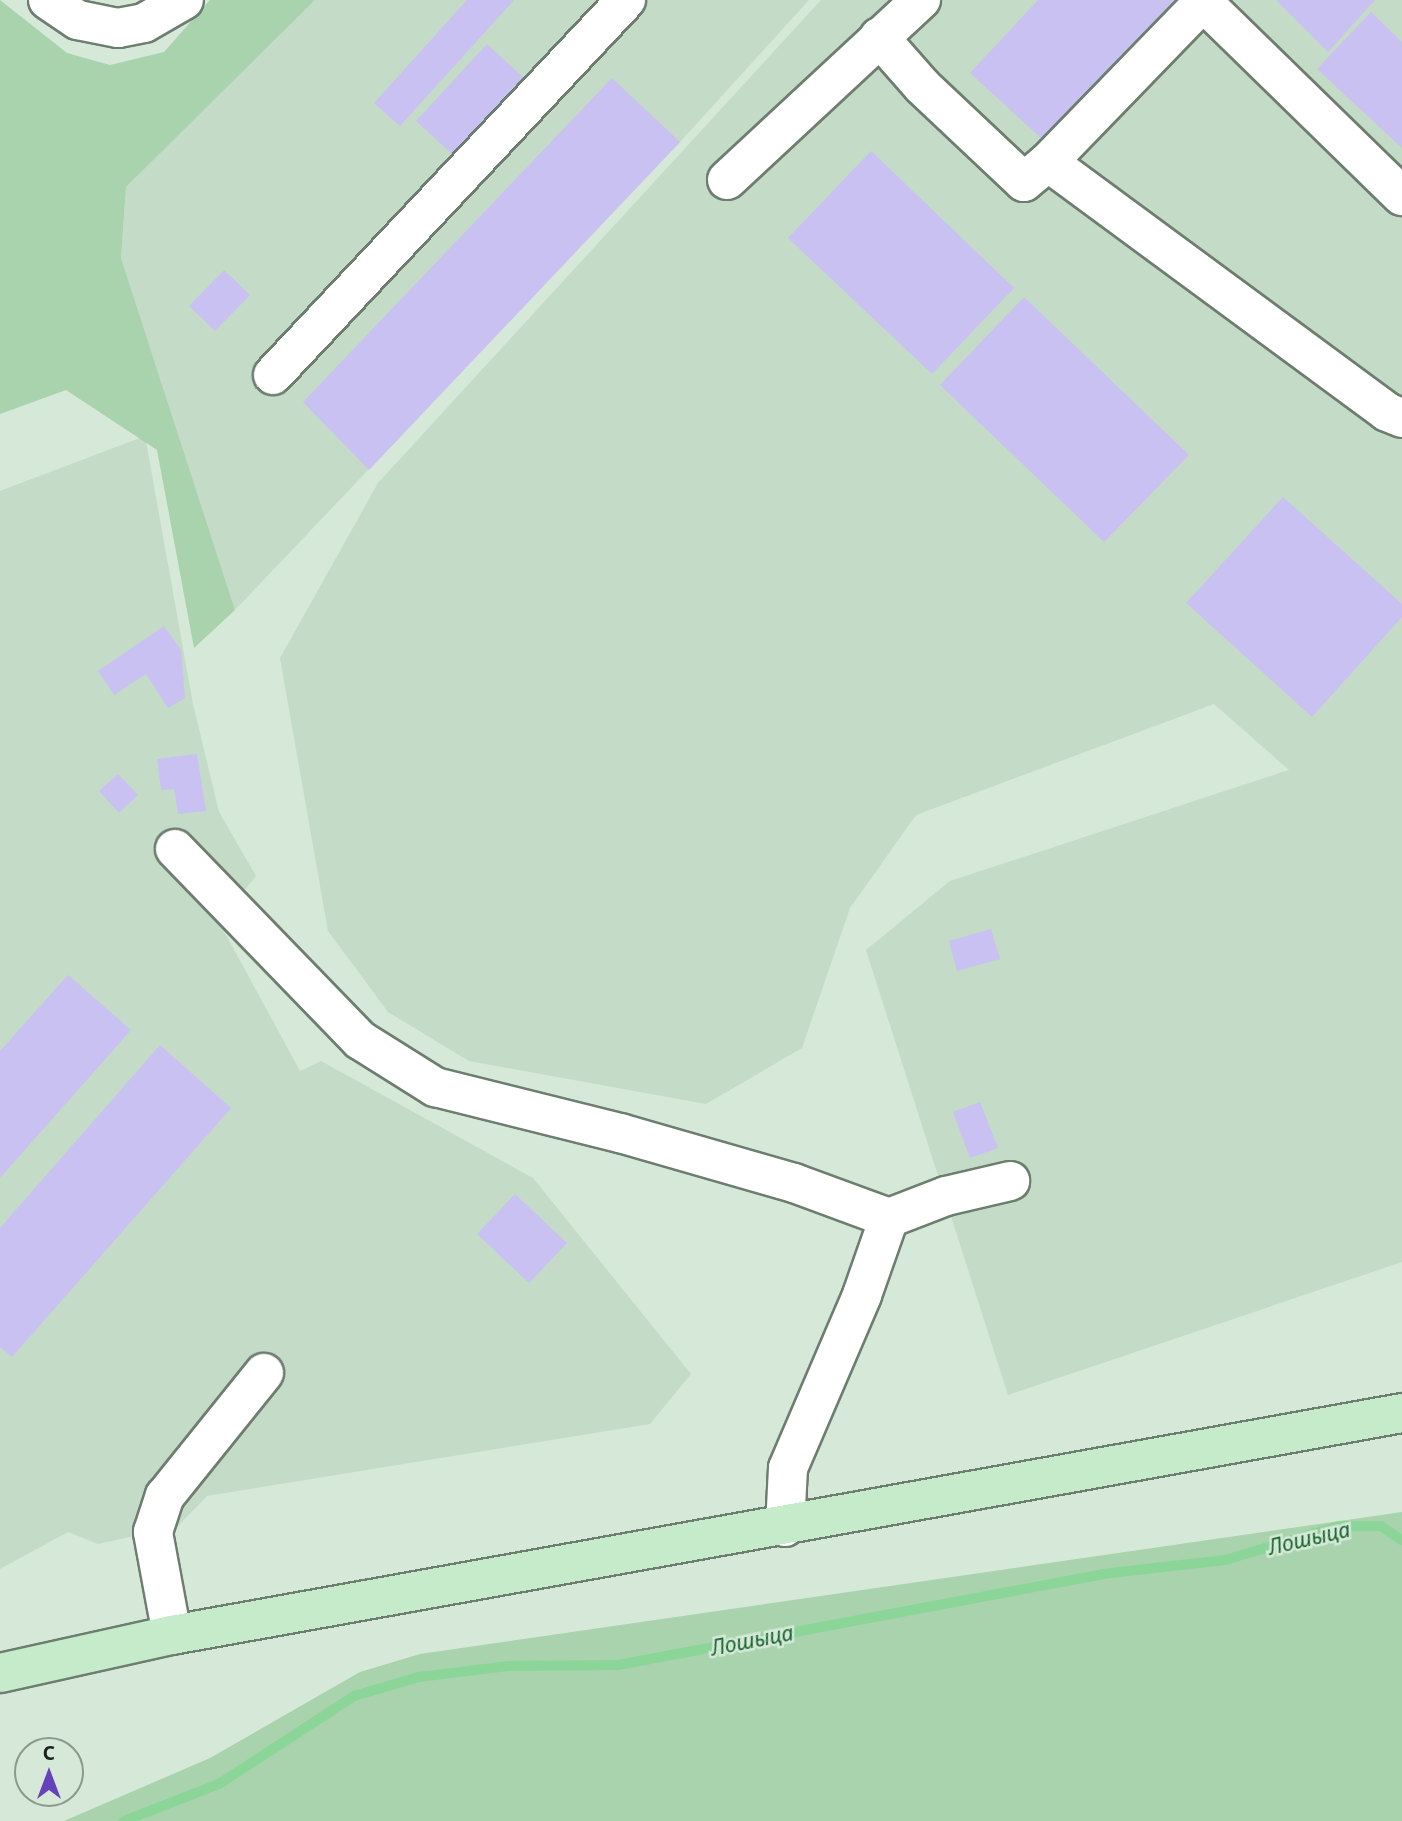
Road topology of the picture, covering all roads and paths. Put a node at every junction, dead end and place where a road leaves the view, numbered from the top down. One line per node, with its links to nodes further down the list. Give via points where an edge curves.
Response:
1 (48, 0): 2 (lane, via 78,20 118,27 144,23)
2 (184, 0)
3 (626, 0): 9 (lane)
4 (921, 0): 5 (lane)
5 (879, 37): 6 (lane, via 922,86 1024,181); 7 (lane)
6 (1048, 162): 8 (lane, via 1203,2); 10 (lane, via 1387,412)
7 (727, 180)
8 (1402, 196)
9 (274, 375)
10 (1402, 418)
11 (175, 849): 13 (lane, via 360,1040 435,1087 794,1183)
12 (1010, 1181): 13 (lane, via 946,1196)
13 (889, 1218): 16 (lane, via 862,1295 788,1468)
14 (264, 1373): 17 (lane, via 165,1496 153,1532)
15 (1402, 1413): 16 (main road)
16 (785, 1527): 17 (main road)
17 (172, 1635): 18 (main road)
18 (0, 1673)

